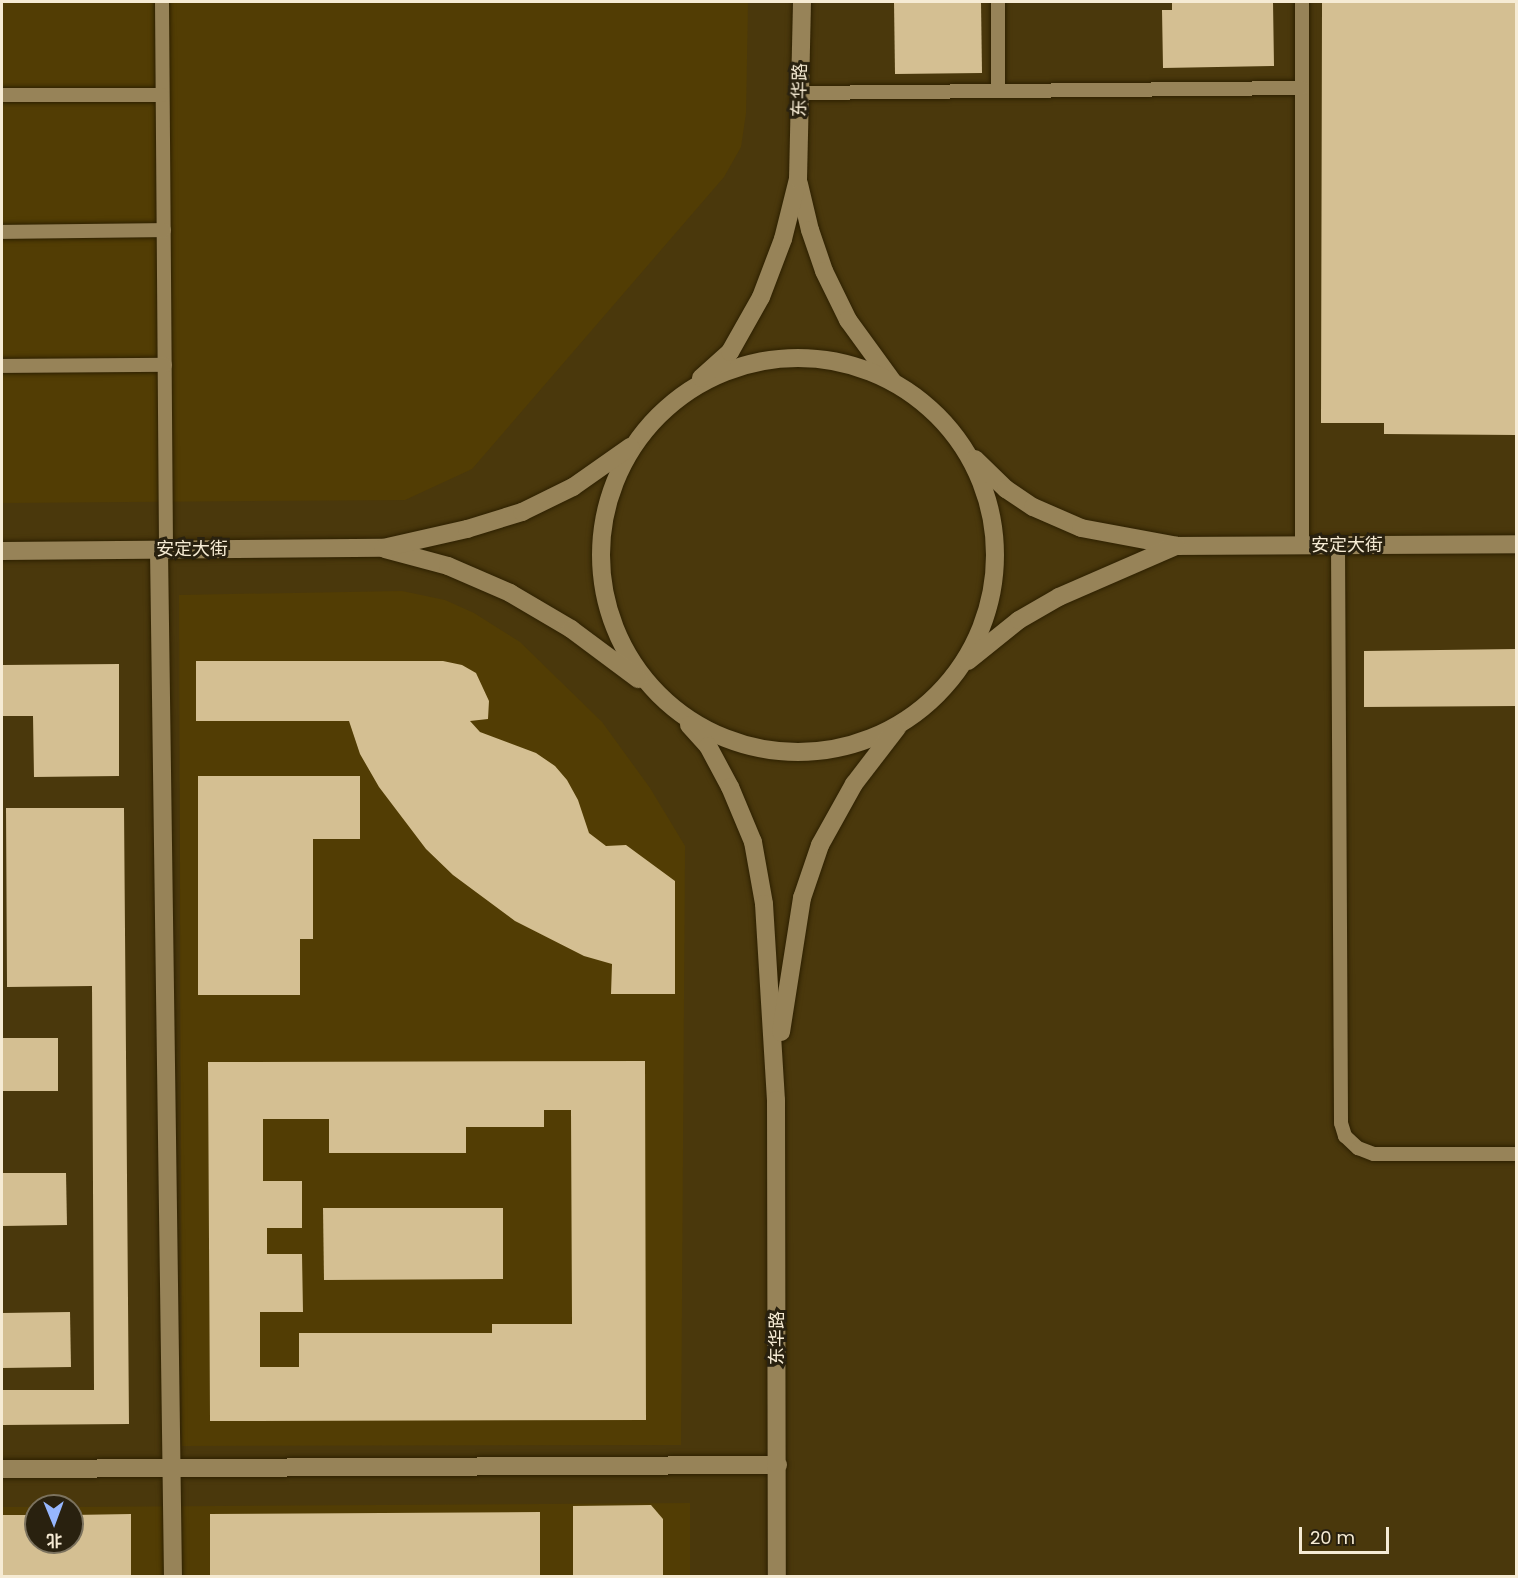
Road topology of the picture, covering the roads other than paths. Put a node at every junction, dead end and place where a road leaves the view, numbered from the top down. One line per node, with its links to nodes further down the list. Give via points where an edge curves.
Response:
1 (162, 2): 9 (lane)
2 (802, 2): 7 (street, 东华路)
3 (998, 2): 6 (lane)
4 (1302, 2): 5 (lane)
5 (1302, 88): 6 (lane); 20 (lane)
6 (998, 91): 7 (lane)
7 (800, 93): 10 (street, 东华路)
8 (2, 95): 9 (lane)
9 (162, 95): 11 (lane)
10 (798, 179): 15 (street, via 824,271 848,320); 16 (street, via 783,239 761,297 730,352)
11 (164, 230): 12 (lane); 13 (lane)
12 (2, 232)
13 (165, 365): 14 (lane); 25 (lane)
14 (2, 366)
15 (894, 383): 16 (street, via 833,361 768,360 737,367); 18 (street, via 945,423)
16 (679, 398): 17 (street)
17 (634, 444): 23 (street, via 573,487 522,512); 27 (street, via 607,503 600,567 604,595 623,647)
18 (965, 449): 22 (street, via 1006,489 1042,511 1081,528); 26 (street, via 990,508 995,573 980,633)
19 (1516, 544): 21 (street, 安定大街)
20 (1302, 545): 21 (street, 安定大街); 22 (street, 安定大街)
21 (1338, 545): 31 (lane, via 1341,1123 1345,1136 1358,1148 1374,1154)
22 (1178, 546): 26 (street, via 1059,597 1019,620)
23 (383, 548): 25 (street, 安定大街); 27 (street, via 448,566 510,593 571,629)
24 (2, 550): 25 (street, 安定大街)
25 (163, 550): 33 (street)
26 (961, 667): 29 (street, via 925,706)
27 (655, 692): 28 (street)
28 (676, 711): 29 (street, via 724,738 782,752 843,747); 30 (street, via 708,746 753,842 764,904)
29 (900, 724): 30 (street, via 839,809 820,845 802,898 783,1007)
30 (776, 1100): 32 (street, 东华路)
31 (1516, 1154)
32 (778, 1465): 33 (street); 36 (street, 东华路)
33 (171, 1468): 34 (street); 35 (street)
34 (2, 1469)
35 (173, 1576)
36 (777, 1576)

